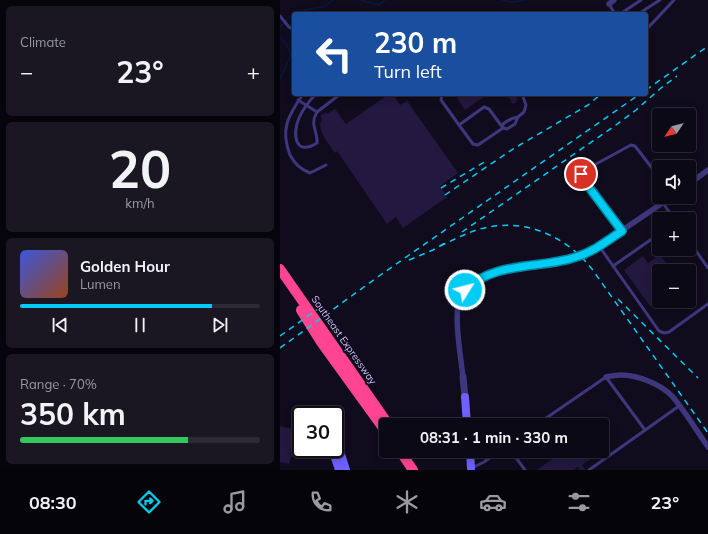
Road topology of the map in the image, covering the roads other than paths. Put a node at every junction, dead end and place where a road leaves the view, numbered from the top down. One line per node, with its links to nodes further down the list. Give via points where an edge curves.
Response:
1 (614, 0): 5 (street)
2 (641, 0): 7 (lane)
3 (660, 0): 8 (lane)
4 (674, 0): 11 (lane)
5 (609, 4): 6 (lane)
6 (614, 12)
7 (623, 12)
8 (641, 12)
9 (281, 17): 10 (lane)
10 (292, 28)
11 (648, 28)
12 (301, 96): 17 (lane)
13 (314, 96): 18 (lane)
14 (336, 96): 19 (lane)
15 (442, 96): 21 (lane, via 441,100)
16 (523, 96): 20 (lane, via 526,104 524,112)
17 (298, 100): 18 (lane); 23 (lane, via 285,122 282,133 284,145 300,169 310,173)
18 (307, 105): 19 (lane); 19 (lane, via 296,129 298,145 301,147 317,143 313,122)
19 (317, 112)
20 (518, 117): 22 (lane, via 508,120 503,124); 22 (lane, via 516,124 507,129)
21 (459, 125): 22 (lane, via 473,144 478,145); 22 (lane, via 484,107 489,109)
22 (503, 128)
23 (326, 165)
24 (652, 168): 28 (lane, via 635,146 631,145 581,174)
25 (708, 170): 26 (street)
26 (696, 179)
27 (662, 204): 28 (street)
28 (622, 231): 30 (street)
29 (652, 239): 32 (lane)
30 (599, 246): 32 (lane); 37 (street, via 575,258 506,270 474,282 465,290 459,302 458,316)
31 (696, 251): 33 (lane)
32 (613, 266): 36 (lane, via 656,328 664,333)
33 (708, 268)
34 (280, 269): 41 (highway, Southeast Expressway)
35 (280, 281): 44 (highway, Southeast Expressway)
36 (708, 304)
37 (463, 377): 39 (street)
38 (606, 377): 40 (street, via 622,375 646,380 659,386); 43 (lane); 45 (lane)
39 (465, 397): 42 (main road)
40 (679, 406): 45 (lane); 46 (street)
41 (384, 418)
42 (466, 418)
43 (546, 418)
44 (379, 422)
45 (645, 430): 60 (lane)
46 (708, 447)
47 (335, 458): 54 (main road)
48 (342, 458): 55 (main road)
49 (405, 458): 56 (highway)
50 (412, 458): 57 (highway)
51 (470, 458): 58 (main road)
52 (489, 458): 58 (lane)
53 (516, 458): 59 (lane)
54 (339, 470)
55 (346, 470)
56 (413, 470)
57 (420, 470)
58 (470, 470)
59 (525, 470)
60 (589, 470)

